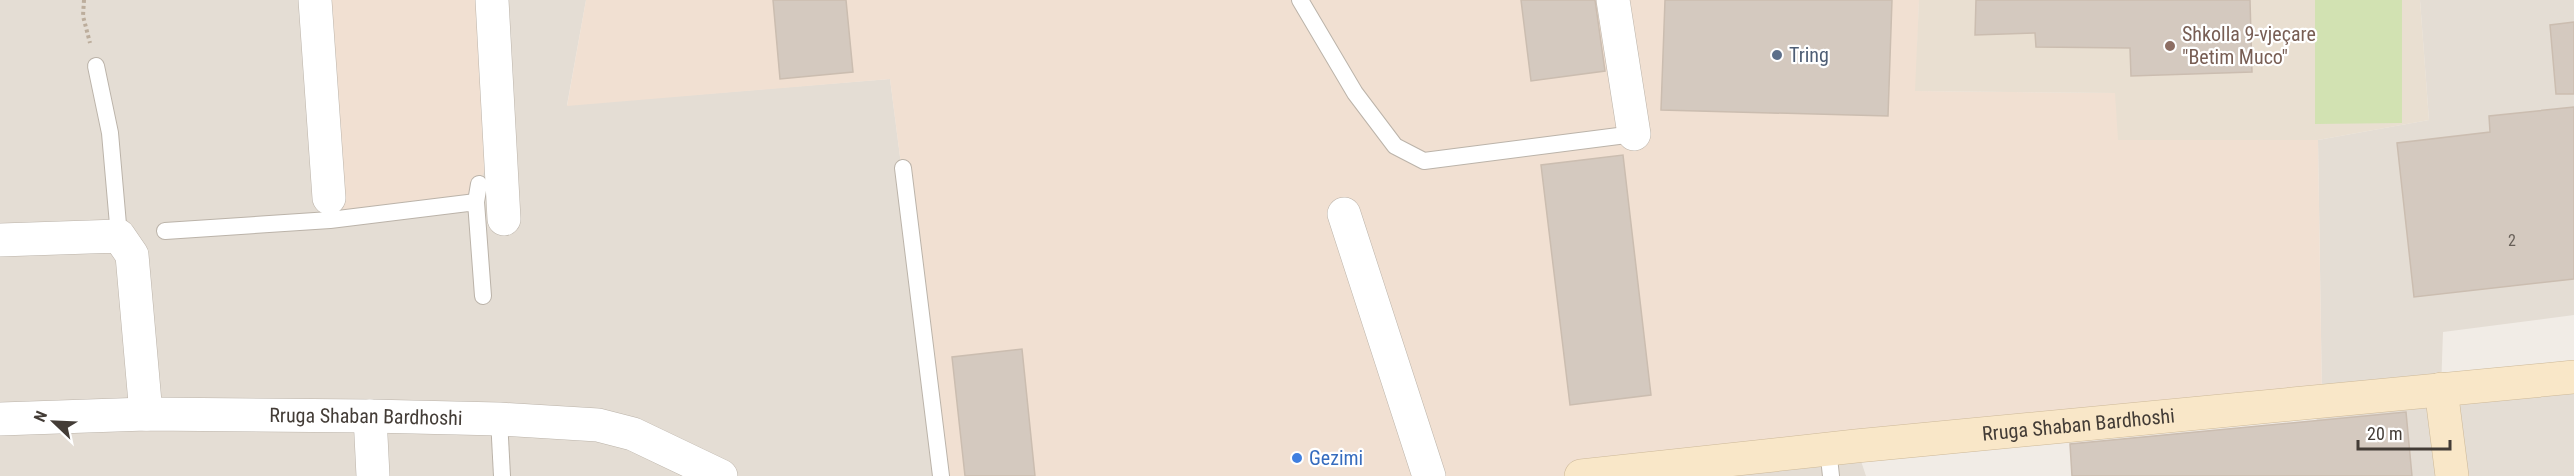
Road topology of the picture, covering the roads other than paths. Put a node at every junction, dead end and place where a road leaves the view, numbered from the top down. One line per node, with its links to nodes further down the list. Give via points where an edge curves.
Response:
1 (315, 0): 10 (street)
2 (492, 0): 12 (street)
3 (1300, 0): 6 (lane, via 1355,93 1395,146 1424,161)
4 (1613, 0): 6 (street)
5 (96, 66): 14 (lane, via 110,134)
6 (1634, 134)
7 (903, 168): 27 (lane)
8 (479, 184): 9 (lane)
9 (476, 202): 10 (lane); 16 (lane)
10 (329, 209): 13 (lane)
11 (1344, 214): 28 (street)
12 (504, 219)
13 (165, 231)
14 (119, 236): 15 (street); 19 (street, via 132,255)
15 (0, 240)
16 (483, 296)
17 (2574, 377): 18 (street, Rruga Shaban Bardhoshi)
18 (2441, 389): 23 (street, Rruga Shaban Bardhoshi); 30 (street)
19 (146, 414): 20 (street, Rruga Shaban Bardhoshi); 21 (street, Rruga Shaban Bardhoshi)
20 (370, 416): 22 (street, Rruga Shaban Bardhoshi); 24 (street)
21 (0, 419)
22 (499, 419): 25 (lane); 26 (street, Rruga Shaban Bardhoshi, via 598,425 633,434)
23 (1829, 462): 29 (street, Rruga Shaban Bardhoshi)
24 (373, 476)
25 (502, 476)
26 (721, 476)
27 (941, 476)
28 (1429, 476)
29 (1581, 476)
30 (2452, 476)

